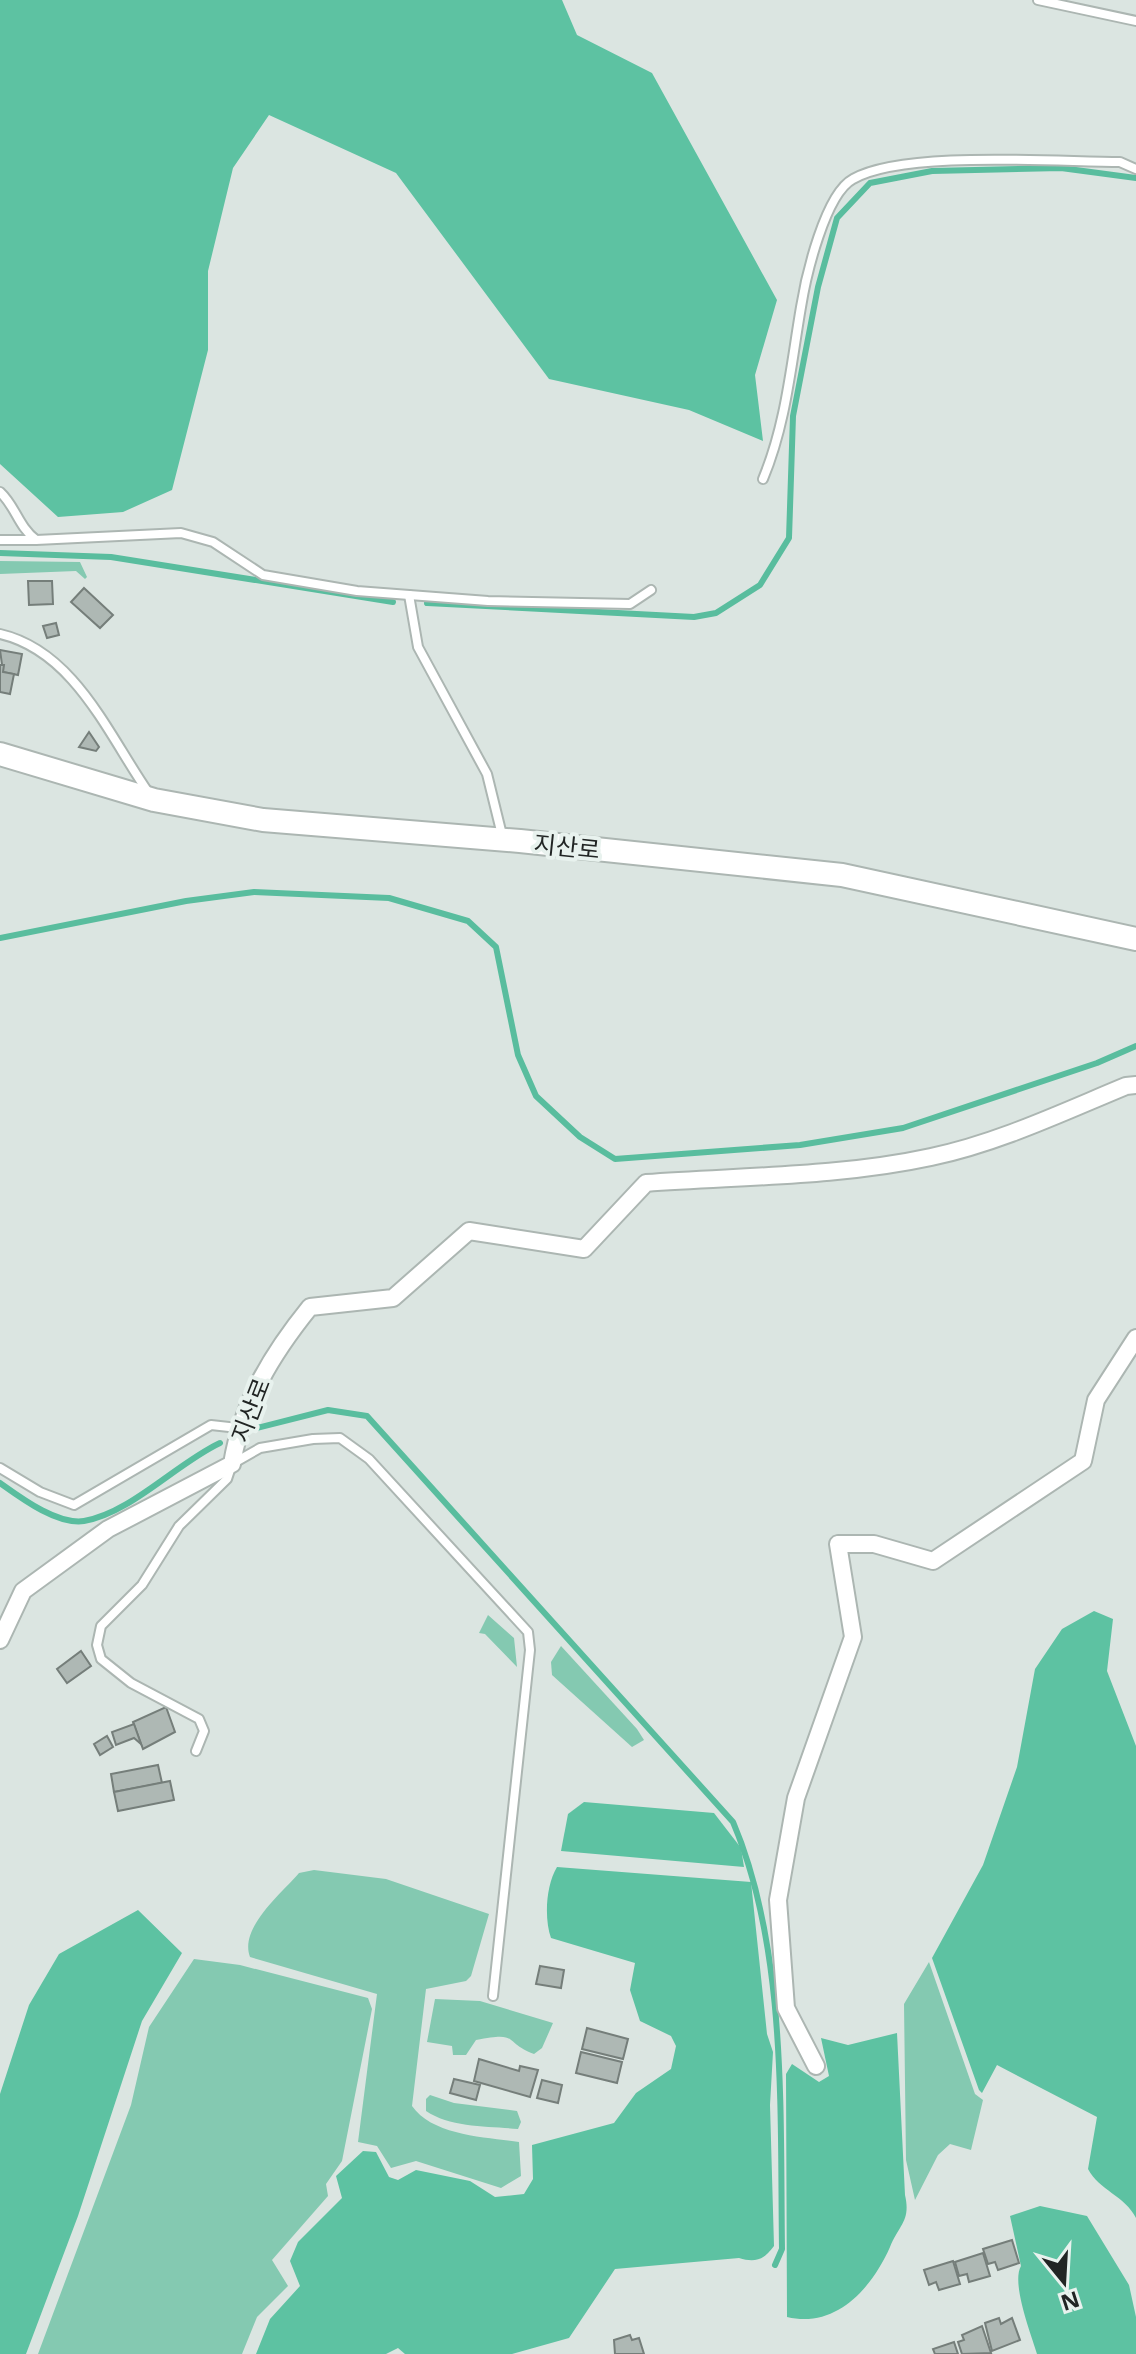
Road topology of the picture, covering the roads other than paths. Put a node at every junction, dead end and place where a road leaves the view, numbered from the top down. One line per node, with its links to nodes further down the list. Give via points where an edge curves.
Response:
1 (1038, 0): 2 (lane)
2 (1136, 21)
3 (1136, 169): 4 (lane, via 1120,162 967,161 889,167 850,179 822,222 803,296 779,440)
4 (763, 479)
5 (0, 492): 7 (lane, via 22,529)
6 (0, 540): 7 (lane)
7 (36, 540): 9 (lane, via 181,533 213,542 263,575)
8 (651, 590): 9 (lane, via 630,604)
9 (409, 595): 13 (lane, via 418,647 487,774)
10 (0, 634): 12 (lane, via 59,663)
11 (0, 754): 12 (main road, 지산로)
12 (154, 800): 13 (main road, 지산로, via 263,820)
13 (503, 840): 14 (main road, 지산로, via 842,875)
14 (1136, 939)
15 (1136, 1085): 17 (street, 지산로, via 933,1157 865,1168 646,1183 584,1249 469,1231 393,1298 310,1307 274,1351)
16 (1136, 1338): 23 (street, via 1096,1400 1083,1461 933,1561 874,1544 838,1544 853,1637 796,1798 778,1900 786,2008)
17 (238, 1428): 18 (street, 지산로); 19 (lane, via 211,1425 74,1505)
18 (232, 1464): 20 (street, 지산로, via 108,1529 23,1591); 21 (lane, 지산로, via 227,1479 179,1526 142,1585 101,1626 97,1645 101,1659 131,1683 199,1719 204,1731); 22 (lane, 지산로, via 260,1448 340,1438 369,1459 528,1632)
19 (0, 1468)
20 (0, 1640)
21 (196, 1751)
22 (493, 1996)
23 (816, 2066)

